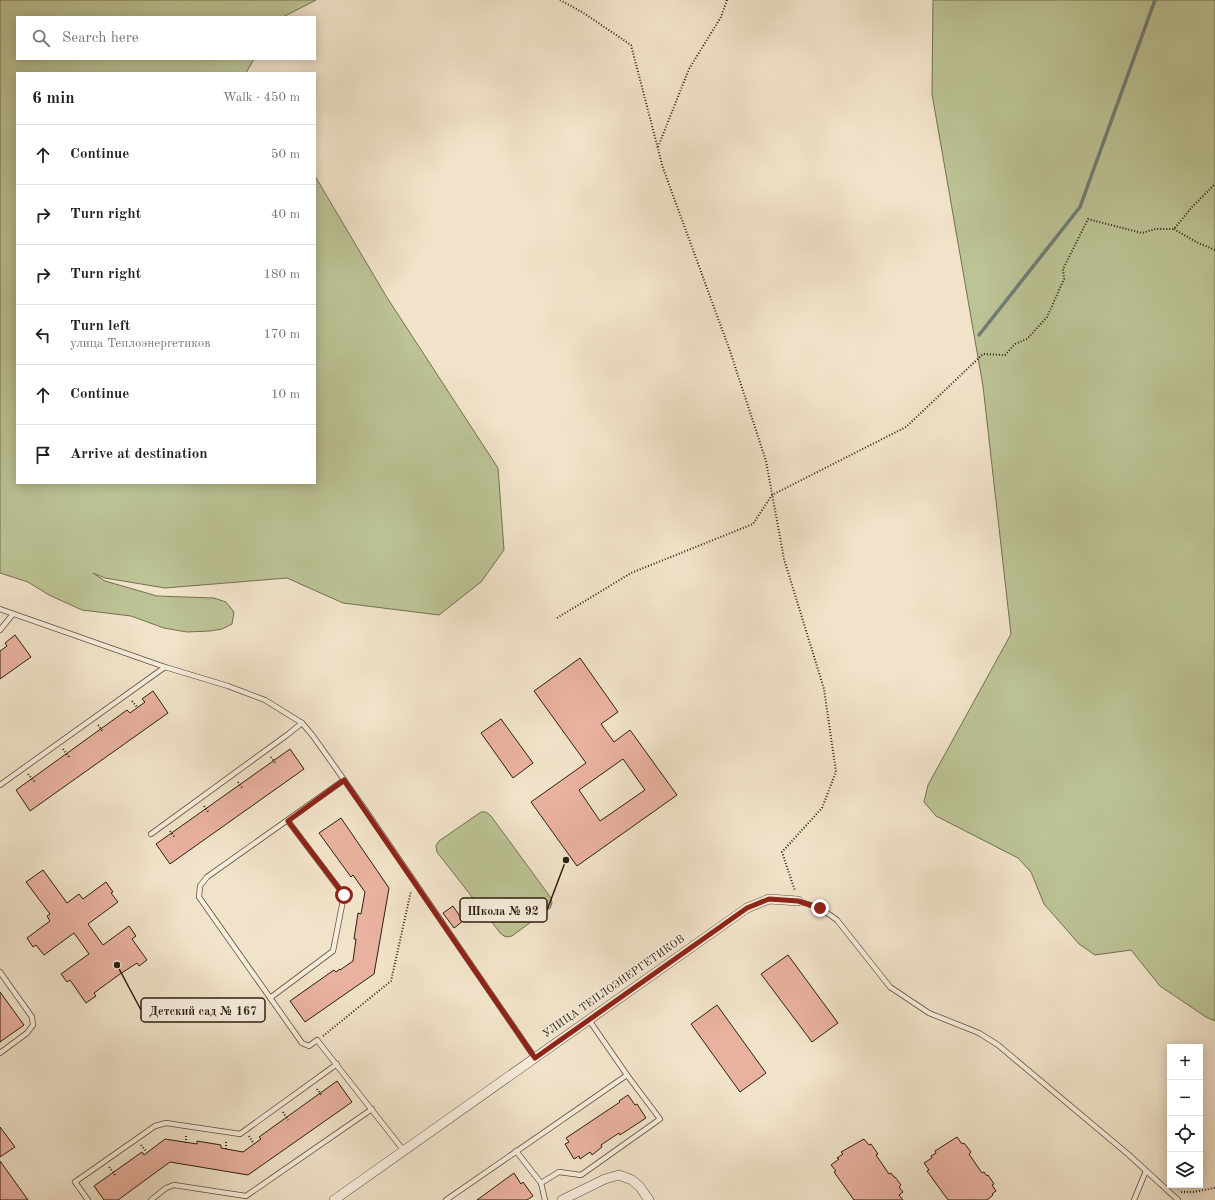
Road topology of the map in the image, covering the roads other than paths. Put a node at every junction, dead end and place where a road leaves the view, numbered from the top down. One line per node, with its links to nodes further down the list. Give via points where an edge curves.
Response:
1 (0, 609): 2 (lane)
2 (13, 614): 3 (lane); 4 (lane)
3 (0, 630)
4 (165, 667): 5 (lane, via 265,700); 7 (lane)
5 (302, 723): 6 (lane); 9 (lane)
6 (344, 780): 8 (lane); 15 (lane)
7 (0, 785)
8 (288, 821): 12 (lane, via 344,895 333,951); 12 (lane, via 207,877 200,886 199,897)
9 (151, 834)
10 (798, 901): 13 (street, УЛИЦА ТЕПЛОЭНЕРГЕТИКОВ, via 769,899 747,908); 21 (lane, via 820,908 837,920 890,987 929,1013 979,1033 998,1045)
11 (0, 972): 14 (lane, via 32,1016 33,1025 27,1033)
12 (270, 998): 16 (lane, via 302,1043 309,1046 317,1040)
13 (589, 1020): 15 (street, УЛИЦА ТЕПЛОЭНЕРГЕТИКОВ); 17 (lane)
14 (0, 1053)
15 (535, 1058): 19 (street, УЛИЦА ТЕПЛОЭНЕРГЕТИКОВ)
16 (337, 1064): 18 (lane); 24 (lane, via 240,1134 166,1123 155,1126 75,1182)
17 (627, 1075): 20 (lane); 22 (lane, via 660,1119 581,1175 559,1172)
18 (372, 1109): 19 (lane); 25 (lane, via 246,1196 174,1185)
19 (404, 1151): 23 (street, УЛИЦА ТЕПЛОЭНЕРГЕТИКОВ)
20 (516, 1151): 22 (lane); 26 (lane)
21 (1146, 1171): 30 (lane); 31 (lane)
22 (541, 1183): 27 (lane)
23 (336, 1199)
24 (88, 1200)
25 (151, 1200)
26 (446, 1200)
27 (545, 1200)
28 (562, 1200): 29 (street, via 619,1176 632,1180)
29 (649, 1200)
30 (1134, 1200)
31 (1178, 1200)

